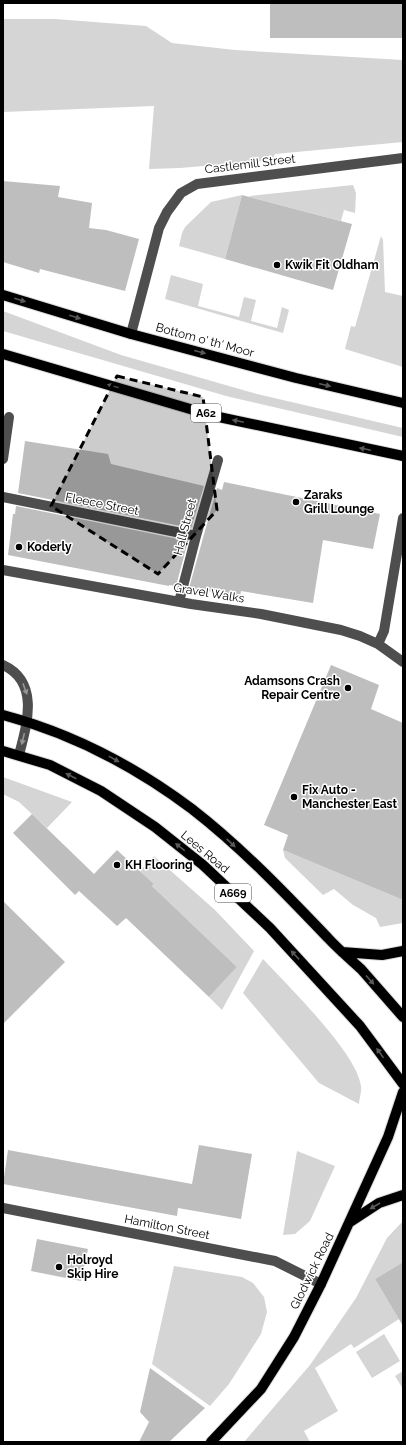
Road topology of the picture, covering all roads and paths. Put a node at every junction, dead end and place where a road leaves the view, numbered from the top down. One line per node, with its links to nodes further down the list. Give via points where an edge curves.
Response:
1 (403, 158): 3 (street, Castlemill Street, via 197,184 181,193 158,228)
2 (3, 295): 3 (main road, Bottom o' th' Moor, one-way to 3)
3 (131, 334): 5 (main road, Bottom o' th' Moor, one-way to 5, via 296,378)
4 (3, 354): 7 (main road, A62, one-way to 4, via 214,416)
5 (403, 403)
6 (9, 417): 8 (street)
7 (403, 456)
8 (3, 459)
9 (218, 460): 13 (street, Hall Street)
10 (3, 497): 13 (street, Fleece Street)
11 (403, 518): 12 (street)
12 (402, 535): 16 (street, via 384,630)
13 (196, 536): 15 (street, Hall Street)
14 (3, 570): 15 (street, Gravel Walks)
15 (179, 602): 16 (street, Gravel Walks, via 261,614 341,630)
16 (378, 644): 17 (street, Gravel Walks)
17 (403, 662)
18 (3, 664): 20 (street, one-way to 20, via 22,680 29,705)
19 (3, 715): 20 (main road, Lees Road / A669)
20 (27, 722): 22 (street, one-way to 22); 24 (main road, Lees Road / A669, one-way to 24, via 113,758 191,809 223,835 292,900)
21 (3, 751): 22 (main road, Lees Road / A669)
22 (19, 755): 26 (main road, Lees Road / A669, one-way to 22, via 360,1026 270,928 203,865 155,827 101,791 50,765)
23 (403, 951): 24 (main road, via 382,955)
24 (342, 952): 25 (main road, Lees Road / A669, one-way to 25)
25 (403, 1017)
26 (403, 1084)
27 (403, 1092): 30 (main road, Glodwick Road, via 388,1137)
28 (403, 1195): 30 (main road, one-way to 30, via 379,1203)
29 (3, 1208): 31 (street, Hamilton Street, via 275,1261)
30 (350, 1222): 31 (main road, Glodwick Road)
31 (321, 1284): 32 (main road, Glodwick Road, via 294,1337 261,1389)
32 (211, 1442)

